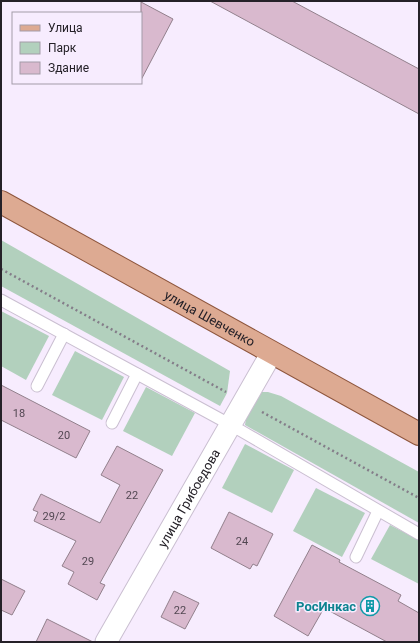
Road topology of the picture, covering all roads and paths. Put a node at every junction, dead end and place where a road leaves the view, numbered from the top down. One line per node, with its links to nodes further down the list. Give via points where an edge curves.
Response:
1 (1, 202): 5 (main road, улица Шевченко)
2 (1, 269): 8 (path)
3 (1, 300): 4 (lane)
4 (64, 334): 6 (lane); 7 (lane)
5 (271, 354): 8 (street, улица Грибоедова); 11 (main road, улица Шевченко)
6 (138, 374): 9 (lane); 10 (lane)
7 (37, 386)
8 (244, 402): 10 (street, улица Грибоедова); 12 (path)
9 (112, 423)
10 (231, 425): 13 (lane); 16 (street, улица Грибоедова)
11 (419, 434)
12 (419, 498)
13 (378, 511): 14 (lane); 15 (lane)
14 (419, 534)
15 (356, 557)
16 (106, 642)

